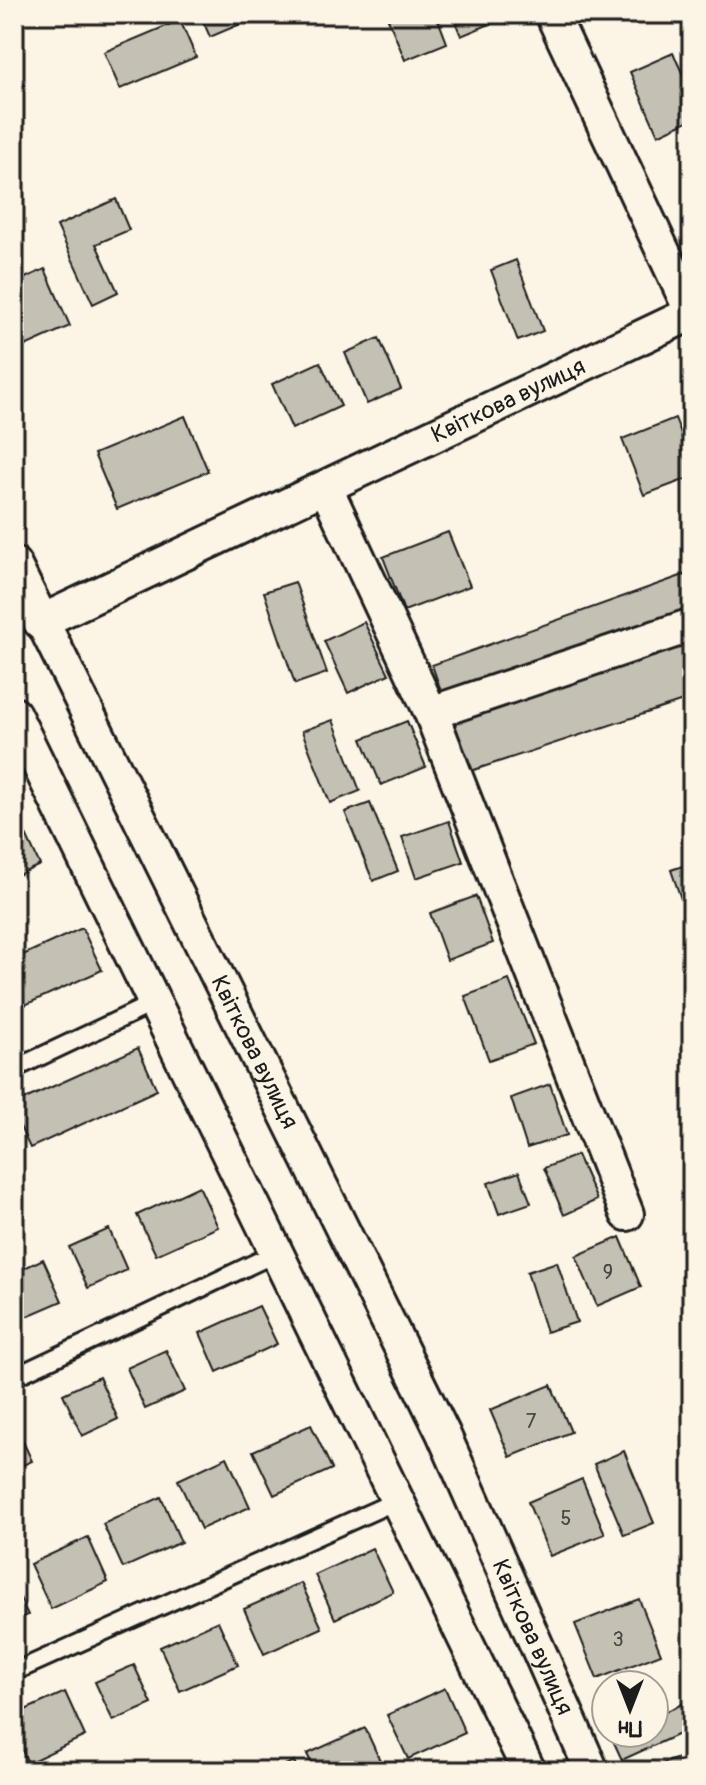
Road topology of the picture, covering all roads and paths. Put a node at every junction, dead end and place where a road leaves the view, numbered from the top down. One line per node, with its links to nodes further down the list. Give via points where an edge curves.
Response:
1 (552, 14): 2 (street)
2 (692, 313): 3 (street, Квіткова вулиця)
3 (326, 488): 5 (street, Квіткова вулиця); 7 (street)
4 (14, 564): 5 (street)
5 (40, 622): 17 (street, Квіткова вулиця, via 443,1433)
6 (692, 625): 7 (street)
7 (431, 713): 11 (street)
8 (14, 714): 9 (street)
9 (154, 1003): 10 (lane); 12 (street)
10 (14, 1069)
11 (627, 1214)
12 (276, 1253): 13 (lane); 14 (street)
13 (14, 1377)
14 (398, 1500): 15 (lane); 16 (street)
15 (14, 1672)
16 (529, 1771)
17 (592, 1771)

